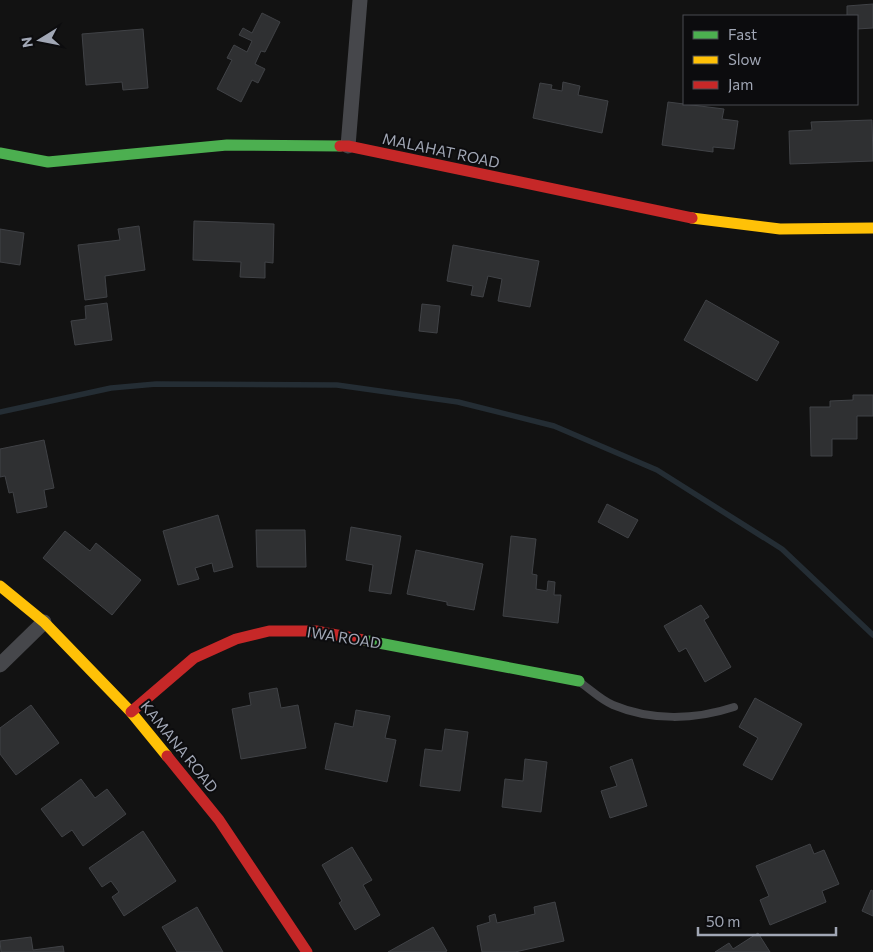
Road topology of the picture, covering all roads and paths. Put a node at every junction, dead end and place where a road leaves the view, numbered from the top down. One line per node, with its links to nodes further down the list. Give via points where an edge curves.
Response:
1 (360, 0): 2 (street)
2 (348, 146): 3 (street, MALAHAT ROAD, via 227,146 48,162); 4 (street, MALAHAT ROAD, via 679,216 780,229)
3 (0, 152)
4 (873, 228)
5 (0, 586): 6 (street, KAMANA ROAD)
6 (44, 622): 7 (street); 10 (street, KAMANA ROAD)
7 (0, 664)
8 (579, 682): 9 (lane, via 611,704 644,714 691,717); 10 (street, IWA ROAD, via 316,631 270,631 236,640 194,658)
9 (734, 708)
10 (131, 712): 11 (street, KAMANA ROAD, via 219,820)
11 (307, 952)

